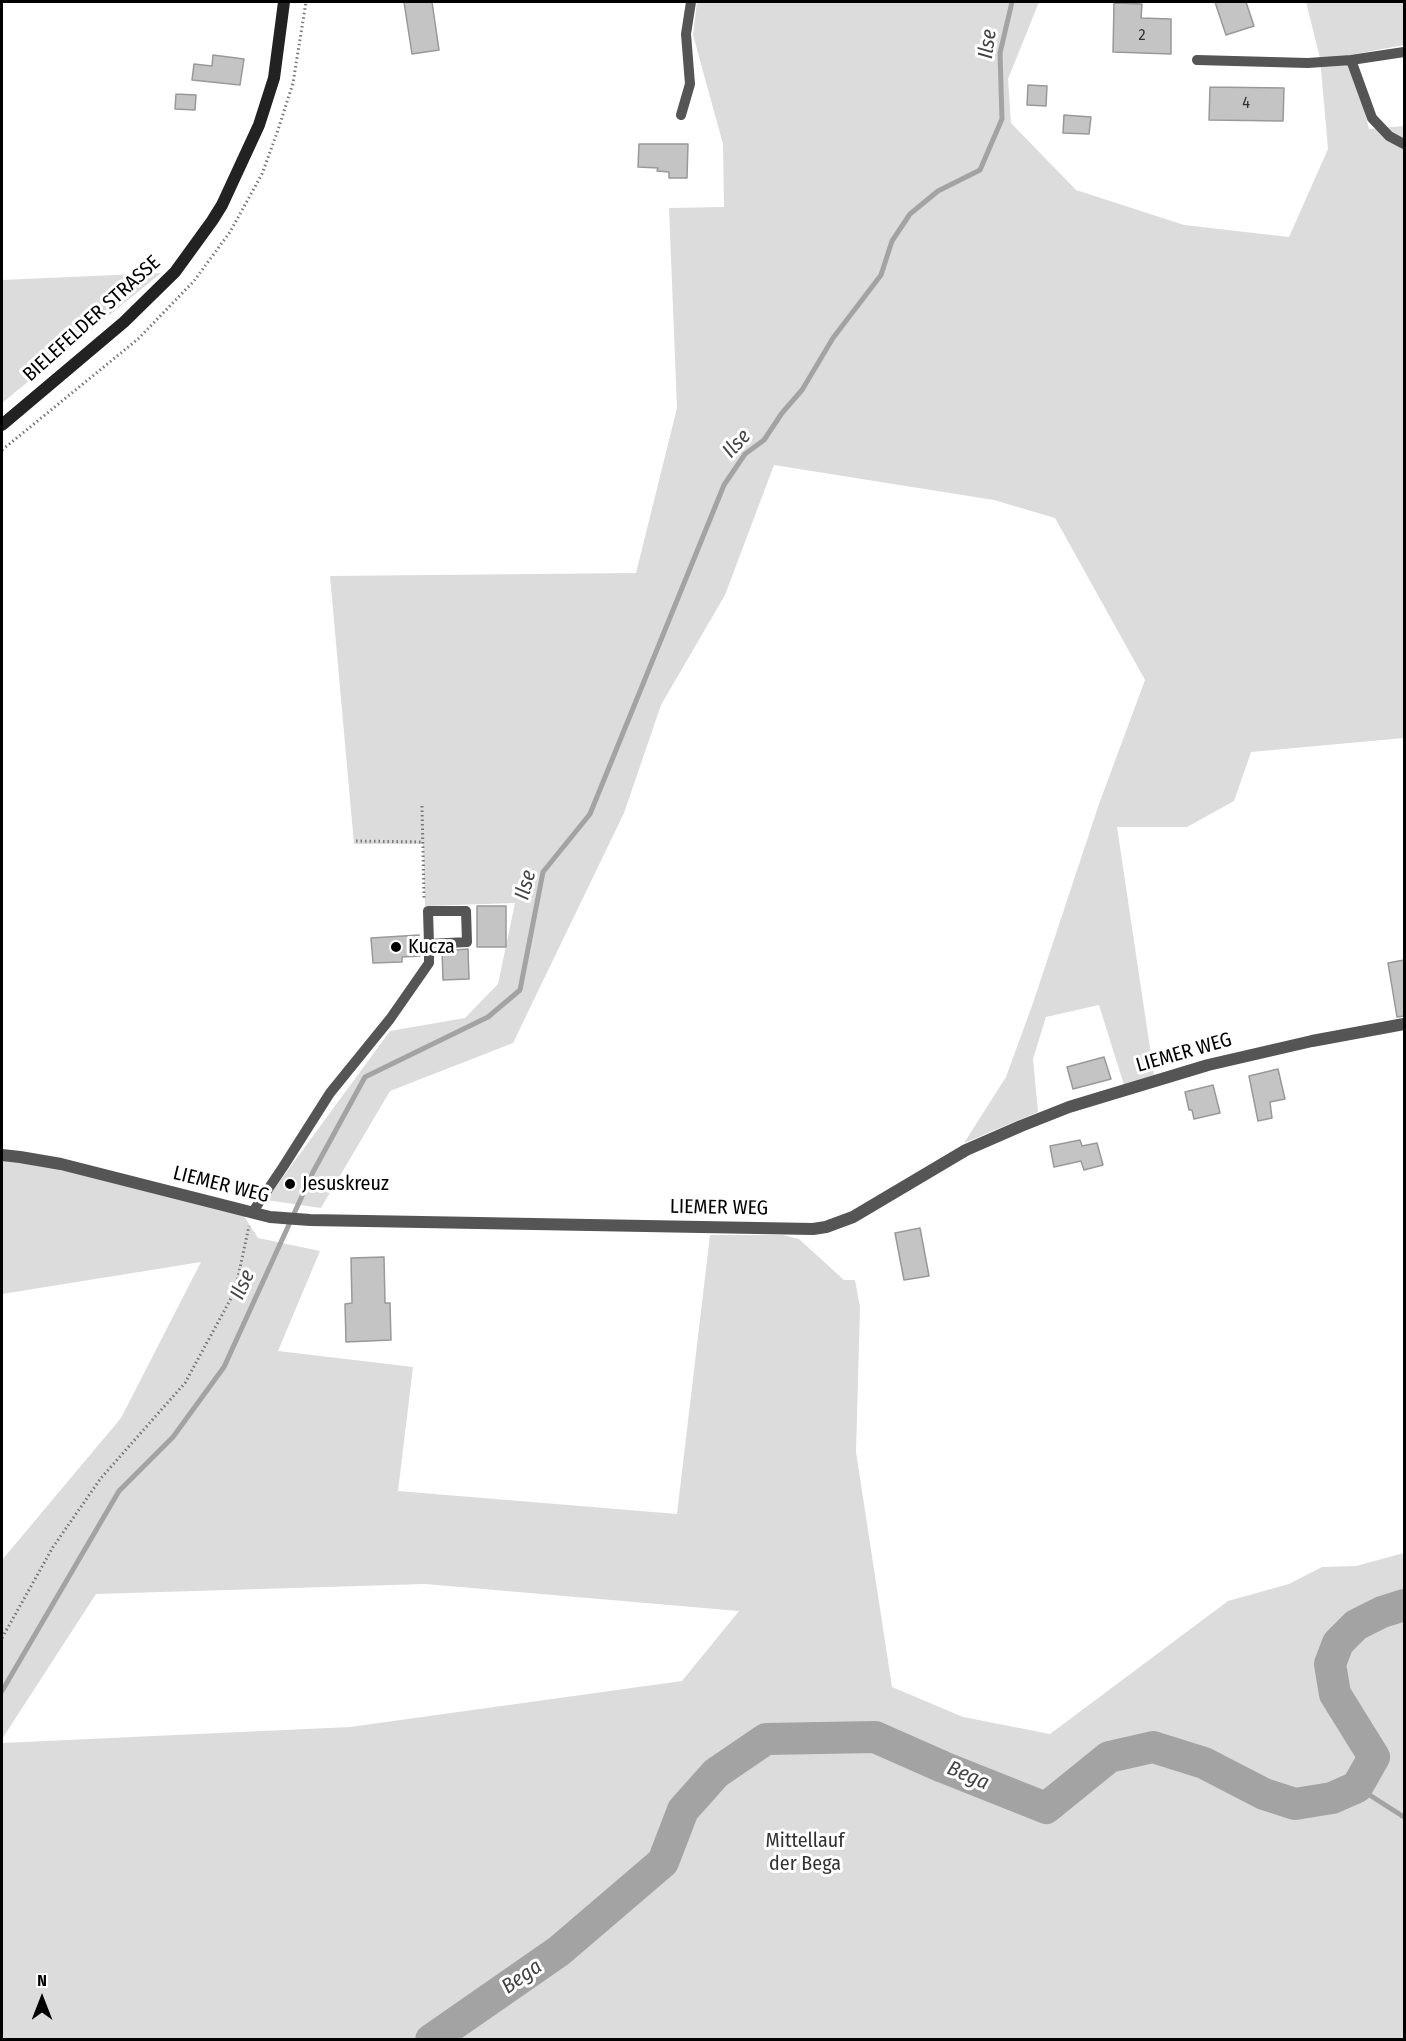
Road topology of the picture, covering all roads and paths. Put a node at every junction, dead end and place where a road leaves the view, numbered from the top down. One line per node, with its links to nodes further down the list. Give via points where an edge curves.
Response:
1 (284, 2): 8 (main road, BIELEFELDER STRASSE, via 274,78 259,125 212,221 175,272 124,322)
2 (691, 2): 6 (lane, via 686,34 690,84)
3 (1404, 52): 5 (lane)
4 (1197, 60): 5 (lane)
5 (1351, 60): 7 (lane, via 1372,118 1389,136)
6 (681, 115)
7 (1404, 144)
8 (2, 424)
9 (422, 806): 11 (path)
10 (356, 841): 11 (path)
11 (423, 842): 12 (path)
12 (428, 911): 13 (lane); 13 (lane, via 466,911 467,942)
13 (429, 944): 16 (lane, via 429,963 330,1093)
14 (1404, 1024): 16 (street, LIEMER WEG, via 1208,1065 1069,1107 966,1150 853,1217 826,1227 310,1220)
15 (2, 1155): 16 (street, LIEMER WEG, via 61,1164)
16 (252, 1213): 17 (path, via 235,1292 185,1383 101,1478 53,1547)
17 (2, 1638)

